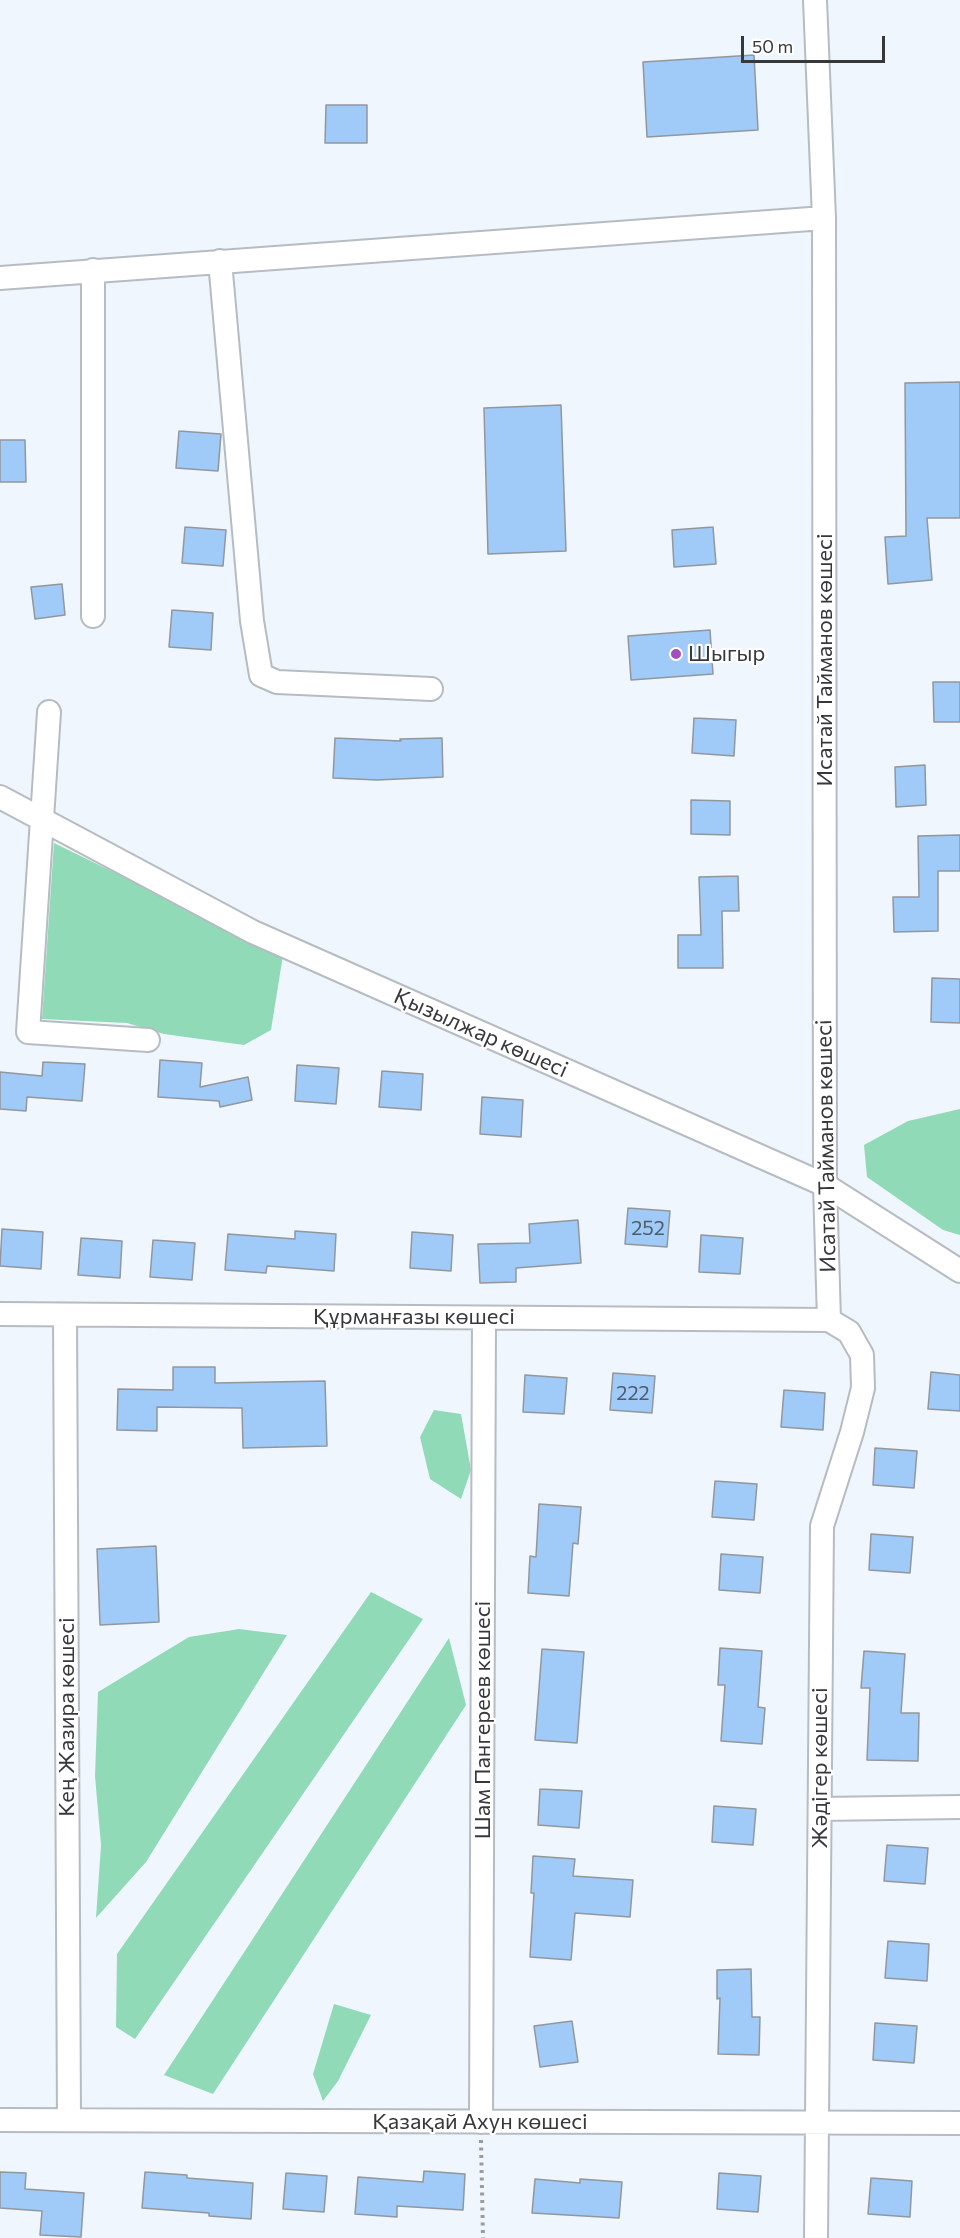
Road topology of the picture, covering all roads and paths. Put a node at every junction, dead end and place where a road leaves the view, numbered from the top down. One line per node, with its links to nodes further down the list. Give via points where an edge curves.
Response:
1 (815, 0): 2 (street, Исатай Тайманов көшесі)
2 (824, 218): 3 (street); 12 (street, Исатай Тайманов көшесі)
3 (220, 261): 4 (street); 7 (street, via 252,621 261,675 277,682)
4 (93, 270): 5 (street); 6 (street)
5 (0, 278)
6 (93, 616)
7 (431, 689)
8 (49, 712): 10 (street)
9 (0, 797): 10 (street, Қызылжар көшесі)
10 (42, 818): 11 (street, via 28,1032); 12 (street, Қызылжар көшесі, via 253,932)
11 (148, 1040)
12 (825, 1185): 13 (street, Қызылжар көшесі); 17 (street, Исатай Тайманов көшесі)
13 (960, 1271)
14 (0, 1314): 15 (street, Құрманғазы көшесі)
15 (65, 1315): 16 (street, Құрманғазы көшесі); 21 (street, Кең Жазира көшесі)
16 (484, 1318): 17 (street, Құрманғазы көшесі); 22 (street, Шам Пангереев көшесі)
17 (829, 1320): 19 (street, Жәдігер көшесі, via 849,1332 862,1355 863,1388 822,1526)
18 (960, 1807): 19 (street)
19 (820, 1809): 23 (street, Жәдігер көшесі)
20 (0, 2120): 21 (street, Қазақай Ахун көшесі)
21 (69, 2120): 22 (street, Қазақай Ахун көшесі)
22 (481, 2122): 23 (street, Қазақай Ахун көшесі); 25 (path)
23 (817, 2123): 24 (street, Қазақай Ахун көшесі); 26 (street, Жәдігер көшесі)
24 (960, 2123)
25 (483, 2238)
26 (816, 2238)

